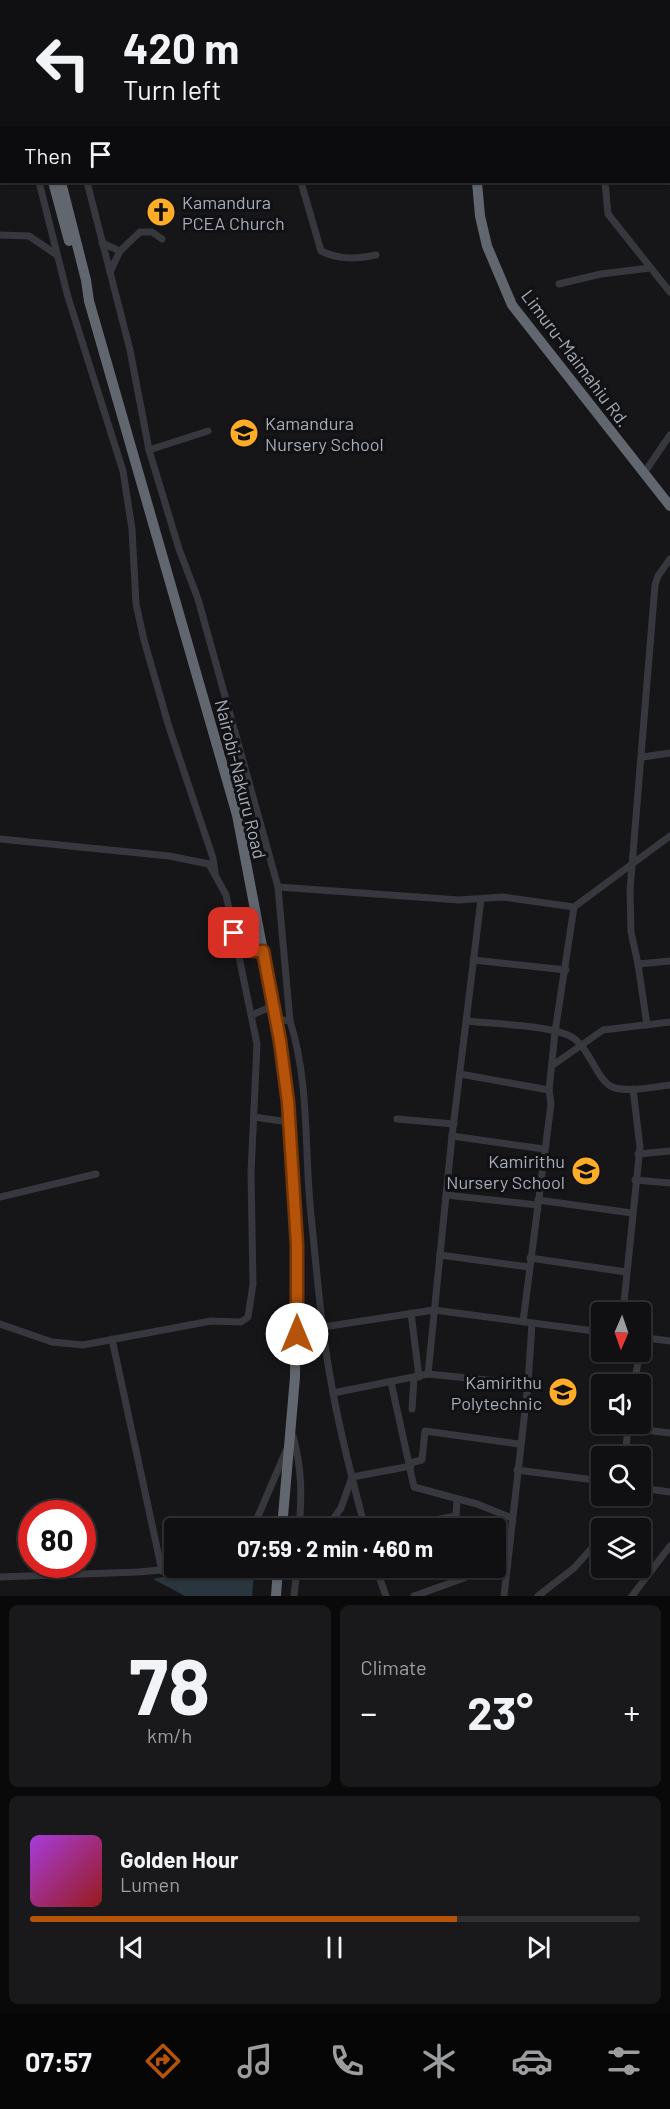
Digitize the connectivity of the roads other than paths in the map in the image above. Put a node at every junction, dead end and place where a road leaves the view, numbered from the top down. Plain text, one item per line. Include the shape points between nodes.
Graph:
1 (39, 183) edge
2 (53, 183) edge
3 (61, 183) edge
4 (87, 183) edge
5 (301, 183) edge
6 (477, 183) edge
7 (605, 183) edge
8 (0, 235) edge
9 (162, 239) dead end
10 (102, 243) junction
11 (120, 251) junction
12 (57, 255) junction
13 (376, 255) dead end
14 (650, 268) junction
15 (110, 272) junction
16 (559, 284) dead end
17 (670, 292) edge
18 (89, 301) junction
19 (208, 431) dead end
20 (670, 435) edge
21 (149, 450) junction
22 (136, 467) junction
23 (123, 471) junction
24 (644, 473) junction
25 (670, 506) edge
26 (670, 560) edge
27 (670, 753) edge
28 (643, 757) junction
29 (670, 836) edge
30 (0, 840) edge
31 (632, 864) junction
32 (215, 873) junction
33 (278, 887) junction
34 (481, 899) junction
35 (574, 907) junction
36 (236, 942) junction
37 (263, 951) junction
38 (473, 960) junction
39 (670, 961) edge
40 (638, 964) junction
41 (566, 970) junction
42 (273, 1006) junction
43 (252, 1015) junction
44 (276, 1019) junction
45 (290, 1021) junction
46 (467, 1021) junction
47 (670, 1022) edge
48 (647, 1024) junction
49 (555, 1032) junction
50 (580, 1044) junction
51 (553, 1065) junction
52 (459, 1074) junction
53 (670, 1085) edge
54 (633, 1089) junction
55 (549, 1090) junction
56 (254, 1117) junction
57 (397, 1119) dead end
58 (290, 1122) junction
59 (454, 1125) junction
60 (452, 1136) junction
61 (544, 1149) junction
62 (670, 1151) edge
63 (638, 1154) junction
64 (96, 1174) dead end
65 (635, 1180) junction
66 (670, 1183) edge
67 (446, 1195) junction
68 (0, 1197) edge
69 (538, 1203) junction
70 (632, 1213) junction
71 (440, 1255) junction
72 (530, 1258) junction
73 (529, 1267) junction
74 (626, 1272) junction
75 (624, 1302) edge
76 (434, 1310) junction
77 (411, 1313) junction
78 (523, 1322) junction
79 (532, 1323) junction
80 (0, 1324) edge
81 (322, 1327) junction
82 (591, 1331) edge
83 (297, 1334) junction
84 (651, 1338) edge
85 (112, 1339) junction
86 (670, 1341) edge
87 (428, 1374) junction
88 (417, 1377) junction
89 (392, 1382) junction
90 (528, 1384) junction
91 (333, 1393) junction
92 (412, 1409) dead end
93 (651, 1430) edge
94 (670, 1433) edge
95 (291, 1436) junction
96 (519, 1444) junction
97 (410, 1464) junction
98 (517, 1470) junction
99 (352, 1477) junction
100 (591, 1480) edge
101 (651, 1489) edge
102 (670, 1492) edge
103 (457, 1499) junction
104 (456, 1516) joint
105 (257, 1518) edge
106 (283, 1518) edge
107 (300, 1518) edge
108 (334, 1518) edge
109 (362, 1518) edge
110 (446, 1518) edge
111 (512, 1518) junction
112 (670, 1546) edge
113 (591, 1549) edge
114 (506, 1563) edge
115 (162, 1571) joint
116 (0, 1577) edge
117 (278, 1578) edge
118 (296, 1578) edge
119 (380, 1578) edge
120 (458, 1578) edge
121 (505, 1578) edge
122 (276, 1596) edge
123 (294, 1596) edge
124 (386, 1596) edge
125 (414, 1596) edge
126 (504, 1596) edge
127 (538, 1596) edge
128 (632, 1596) edge

1 - 12 street
2 - 18 highway, Nairobi-Nakuru Road via 80,283
3 - 18 highway, Nairobi-Nakuru Road
4 - 10 street
5 - 13 street via 321,251 332,257
6 - 24 highway, Limuru-Maimahiu Rd. via 488,246 512,305
7 - 14 street via 608,214
8 - 12 street via 29,236
9 - 11 street via 152,232 140,232
10 - 11 street
10 - 15 street
11 - 15 street
12 - 23 street
14 - 16 street
14 - 17 street
15 - 21 street via 141,395
18 - 22 highway, Nairobi-Nakuru Road
19 - 21 street
20 - 24 street
21 - 33 street via 198,599
22 - 23 street
22 - 37 highway, Nairobi-Nakuru Road via 237,815
23 - 32 street via 132,529 136,604 144,640
24 - 25 highway, Limuru-Maimahiu Rd.
26 - 28 street via 655,585
27 - 28 street
28 - 31 street
29 - 31 street
30 - 32 street via 188,859 209,864
31 - 35 street
31 - 40 street via 630,920
32 - 36 street via 226,895
33 - 34 street
33 - 45 street
34 - 35 street via 513,898
34 - 38 street
35 - 41 street
36 - 37 street via 249,951
36 - 43 street
37 - 42 highway, Nairobi-Nakuru Road
38 - 41 street
38 - 46 street
39 - 40 street
40 - 48 street
41 - 49 street
42 - 43 street
42 - 44 highway, Nairobi-Nakuru Road
43 - 56 street via 257,1044
44 - 45 street
44 - 58 highway, Nairobi-Nakuru Road
45 - 81 street via 302,1082
46 - 49 street
46 - 52 street
47 - 48 street
48 - 50 street via 603,1030
49 - 50 street via 569,1035
49 - 51 street
50 - 51 street
50 - 54 street via 608,1085
51 - 55 street
52 - 55 street
52 - 59 street
53 - 54 street
54 - 63 street via 640,1134
55 - 61 street
56 - 58 street
56 - 85 street via 253,1284 248,1317 241,1322 211,1322
57 - 59 street
58 - 83 highway, Nairobi-Nakuru Road
59 - 60 street
60 - 61 street
60 - 67 street
61 - 69 street
62 - 63 street
63 - 65 street
64 - 68 street
65 - 66 street
65 - 70 street
67 - 69 street
67 - 71 street
69 - 70 street
69 - 72 street
70 - 74 street
71 - 73 street
71 - 76 street
72 - 73 street
72 - 74 street
73 - 78 street
74 - 75 street
76 - 77 street
76 - 78 street
76 - 87 street
77 - 81 street
77 - 88 street
78 - 79 street
79 - 82 street
79 - 90 street
80 - 85 street via 52,1342 83,1345
81 - 83 street
81 - 91 street
83 - 95 highway, Nairobi-Nakuru Road
84 - 86 street
85 - 115 street
87 - 88 street
87 - 90 street
88 - 89 street
88 - 92 street
89 - 91 street
89 - 97 street
90 - 96 street
91 - 99 street
93 - 94 street
95 - 105 street
95 - 106 highway, Nairobi-Nakuru Road
95 - 107 street via 300,1462
96 - 97 street via 425,1431 422,1460
96 - 98 street
97 - 99 street
97 - 103 street via 414,1487
98 - 100 street
98 - 111 street
99 - 108 street
99 - 109 street
101 - 102 street
103 - 104 street
103 - 111 street
104 - 110 street
111 - 114 street
112 - 128 street
113 - 127 street
115 - 116 street
117 - 122 highway
118 - 123 street
119 - 124 street
120 - 125 street
121 - 126 street

